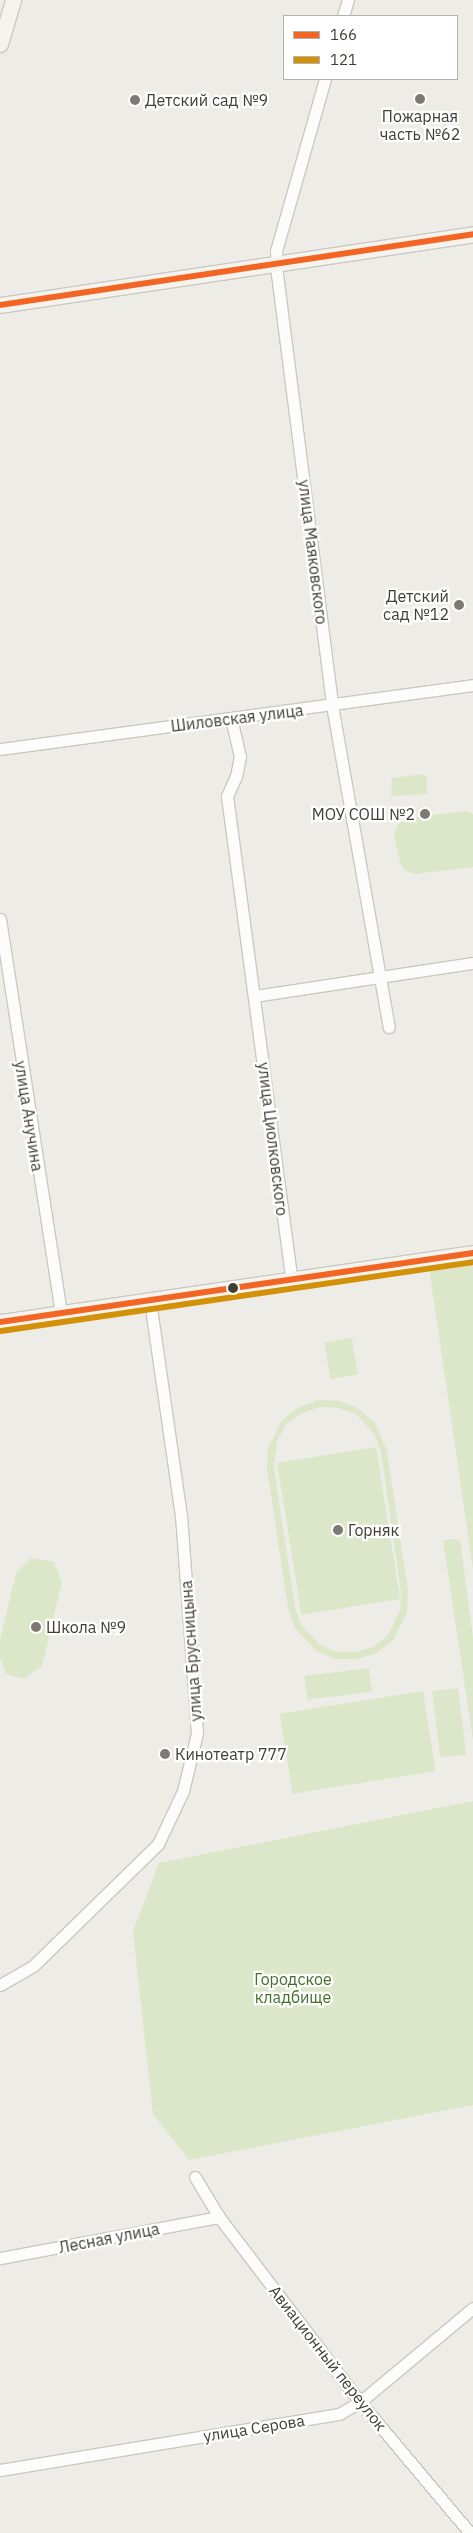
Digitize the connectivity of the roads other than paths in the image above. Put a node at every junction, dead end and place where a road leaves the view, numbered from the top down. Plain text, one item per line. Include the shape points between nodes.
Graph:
1 (13, 0) edge
2 (348, 0) edge
3 (343, 15) edge
4 (0, 44) edge
5 (325, 80) edge
6 (473, 234) edge
7 (276, 264) junction
8 (0, 305) edge
9 (473, 685) edge
10 (332, 705) junction
11 (231, 718) junction
12 (0, 749) edge
13 (0, 919) edge
14 (473, 963) edge
15 (382, 978) junction
16 (254, 996) junction
17 (389, 1027) dead end
18 (473, 1253) edge
19 (292, 1282) junction
20 (150, 1301) junction
21 (61, 1314) junction
22 (0, 1322) edge
23 (1, 1985) edge
24 (195, 2177) dead end
25 (219, 2217) junction
26 (0, 2258) edge
27 (473, 2308) edge
28 (360, 2402) junction
29 (0, 2470) edge
30 (470, 2533) edge

1 - 4 street
2 - 3 street
5 - 7 street, улица Маяковского via 276,251
6 - 7 street
7 - 8 street
7 - 10 street, улица Маяковского
9 - 10 street, Шиловская улица
10 - 11 street, Шиловская улица
10 - 15 street, улица Маяковского
11 - 12 street, Шиловская улица
11 - 16 street, улица Циолковского via 240,756 227,796
13 - 21 street, улица Анучина
14 - 15 street
15 - 16 street
15 - 17 street, улица Маяковского
16 - 19 street, улица Циолковского
18 - 19 street
19 - 20 street
20 - 21 street
20 - 23 street, улица Брусницына via 182,1516 197,1733 182,1791 158,1844 33,1966
21 - 22 street
24 - 25 street, Авиационный переулок
25 - 26 street, Лесная улица
25 - 28 street, Авиационный переулок
27 - 28 street, улица Серова
28 - 29 street, улица Серова via 339,2414
28 - 30 street, Авиационный переулок

